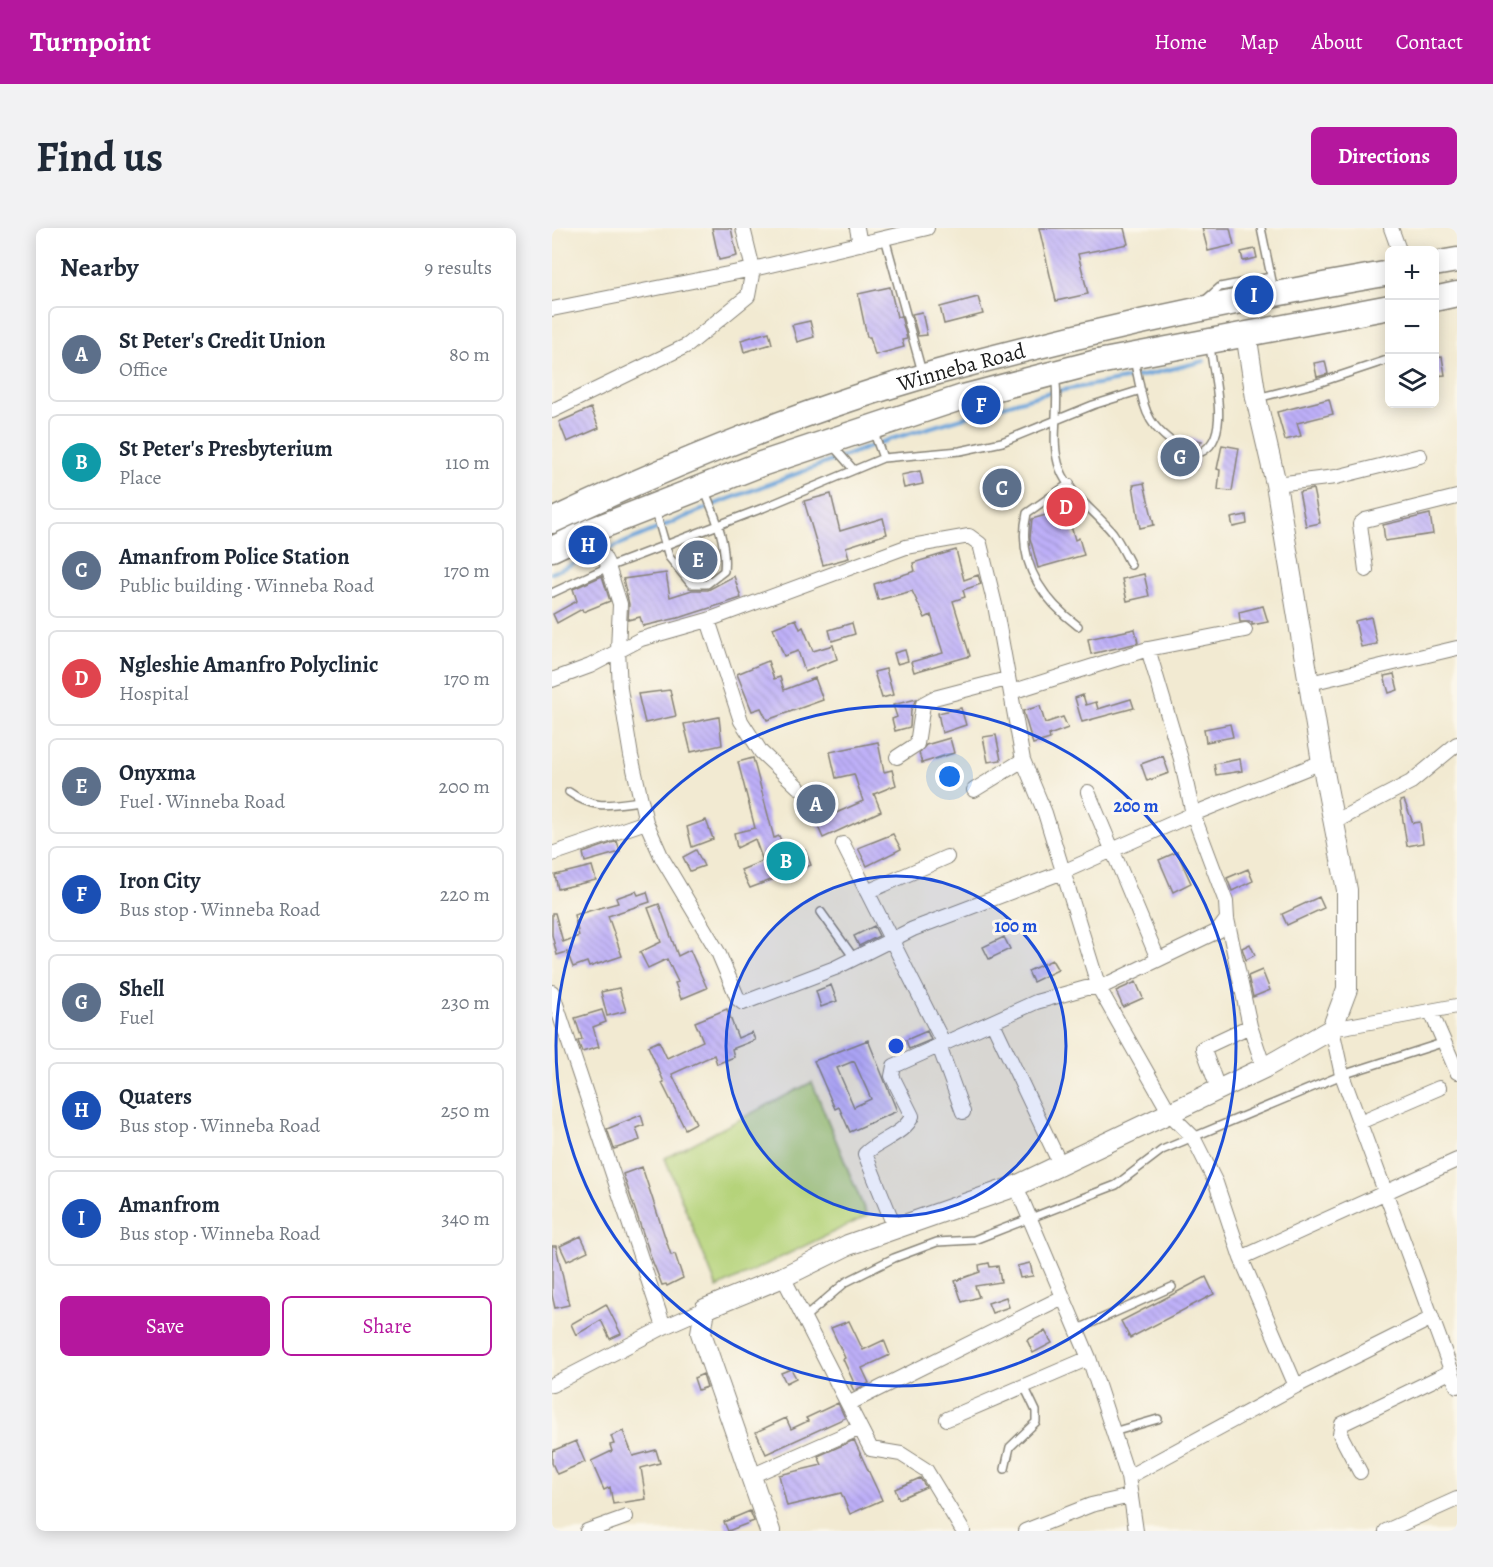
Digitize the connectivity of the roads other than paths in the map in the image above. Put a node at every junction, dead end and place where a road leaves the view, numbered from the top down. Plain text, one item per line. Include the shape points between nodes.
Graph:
1 (743, 228) edge
2 (857, 228) edge
3 (927, 228) edge
4 (1261, 228) edge
5 (1391, 228) edge
6 (885, 238) junction
7 (860, 244) junction
8 (1398, 246) edge
9 (1457, 260) edge
10 (1439, 263) edge
11 (753, 269) junction
12 (1385, 273) edge
13 (1273, 286) junction
14 (1457, 294) edge
15 (1439, 297) edge
16 (1385, 308) edge
17 (552, 309) edge
18 (1246, 333) junction
19 (1210, 340) junction
20 (1133, 355) junction
21 (1385, 361) edge
22 (1054, 372) junction
23 (923, 377) junction
24 (1141, 390) junction
25 (1256, 398) junction
26 (552, 411) edge
27 (1057, 420) junction
28 (872, 426) junction
29 (828, 441) junction
30 (1185, 452) dead end
31 (1199, 453) dead end
32 (1420, 456) dead end
33 (883, 458) junction
34 (854, 470) junction
35 (1070, 483) junction
36 (1276, 484) junction
37 (703, 487) junction
38 (1457, 497) edge
39 (654, 506) junction
40 (552, 521) edge
41 (719, 526) junction
42 (590, 531) junction
43 (665, 544) junction
44 (552, 549) edge
45 (1131, 565) dead end
46 (608, 567) junction
47 (1366, 570) dead end
48 (552, 593) edge
49 (708, 620) junction
50 (1078, 626) dead end
51 (1245, 630) dead end
52 (1457, 648) edge
53 (1148, 649) junction
54 (618, 650) junction
55 (552, 680) edge
56 (1310, 683) junction
57 (1009, 685) junction
58 (1457, 744) edge
59 (897, 757) dead end
60 (1023, 760) junction
61 (1322, 762) junction
62 (798, 787) dead end
63 (974, 790) dead end
64 (569, 792) dead end
65 (1088, 792) dead end
66 (640, 801) junction
67 (1193, 814) junction
68 (646, 822) junction
69 (1334, 822) junction
70 (843, 844) dead end
71 (1114, 849) junction
72 (552, 854) edge
73 (947, 857) dead end
74 (1063, 872) junction
75 (867, 892) junction
76 (821, 912) dead end
77 (1227, 919) junction
78 (891, 939) junction
79 (854, 958) junction
80 (1158, 959) junction
81 (1100, 988) junction
82 (552, 992) edge
83 (1457, 1006) edge
84 (1431, 1012) junction
85 (993, 1023) junction
86 (1250, 1026) junction
87 (1332, 1029) junction
88 (1451, 1040) edge
89 (941, 1045) junction
90 (1264, 1068) junction
91 (1457, 1072) edge
92 (1342, 1075) junction
93 (1439, 1088) dead end
94 (1219, 1091) junction
95 (963, 1112) dead end
96 (1171, 1115) junction
97 (1360, 1122) junction
98 (1193, 1137) junction
99 (1457, 1160) edge
100 (1061, 1166) junction
101 (1016, 1186) junction
102 (1384, 1191) junction
103 (1031, 1218) junction
104 (896, 1228) junction
105 (1241, 1258) junction
106 (783, 1277) junction
107 (1172, 1287) dead end
108 (1063, 1297) junction
109 (705, 1309) junction
110 (804, 1318) junction
111 (1432, 1318) junction
112 (664, 1327) junction
113 (1077, 1330) junction
114 (1089, 1359) junction
115 (1452, 1371) junction
116 (552, 1385) edge
117 (1024, 1386) junction
118 (1296, 1386) junction
119 (1457, 1386) edge
120 (848, 1404) junction
121 (947, 1419) dead end
122 (1158, 1419) dead end
123 (860, 1428) junction
124 (1113, 1432) junction
125 (1005, 1468) dead end
126 (1360, 1472) dead end
127 (751, 1476) junction
128 (1128, 1477) junction
129 (1131, 1496) junction
130 (1457, 1499) edge
131 (626, 1517) dead end
132 (1417, 1517) junction
133 (587, 1531) edge
134 (770, 1531) edge
135 (963, 1531) edge
136 (1025, 1531) edge
137 (1136, 1531) edge
138 (1386, 1531) edge
139 (1424, 1531) edge

1 - 11 street
2 - 7 street
3 - 6 street
4 - 13 lane
5 - 8 street
6 - 7 street
6 - 23 lane
7 - 11 street
9 - 10 highway
11 - 17 street
11 - 26 street via 748,296 688,345
12 - 13 highway, Winneba Road
13 - 23 highway, Winneba Road via 1196,310
14 - 15 highway
16 - 18 highway, Winneba Road
18 - 19 highway, Winneba Road
18 - 25 street
19 - 20 highway, Winneba Road
19 - 31 lane via 1219,421 1215,440 1209,449
20 - 22 highway, Winneba Road
20 - 24 lane
21 - 25 lane
22 - 27 lane
22 - 28 highway, Winneba Road
23 - 40 highway, Winneba Road via 755,434
24 - 27 lane
24 - 30 lane via 1155,430
25 - 36 street
27 - 33 lane via 1002,442 960,451
27 - 35 lane via 1055,438 1060,469
28 - 29 highway, Winneba Road
28 - 33 lane
29 - 34 lane
29 - 37 highway, Winneba Road
32 - 36 street via 1336,477
33 - 34 lane
34 - 41 lane
35 - 45 lane via 1113,533
35 - 50 lane via 1027,513 1024,540 1039,586 1053,606
36 - 56 street
37 - 39 highway, Winneba Road
37 - 41 lane
38 - 47 street via 1360,524
39 - 42 highway, Winneba Road
39 - 43 lane
41 - 43 lane
41 - 43 lane via 726,554 724,570 707,584 691,584 669,557
42 - 44 highway, Winneba Road
42 - 46 street
43 - 46 lane
46 - 48 lane
46 - 54 street via 620,604
49 - 54 street via 641,639
49 - 57 street via 906,547 969,536 980,544
49 - 62 street via 741,721 761,752
51 - 53 street
52 - 56 street
53 - 57 street
53 - 67 street
54 - 55 street
54 - 66 street via 624,717
56 - 61 street
57 - 59 street via 934,698 923,704 917,744
57 - 60 street
58 - 69 street via 1411,782
60 - 63 street
60 - 74 street via 1046,813
61 - 67 street
61 - 69 street
64 - 66 lane via 598,806
65 - 71 street
66 - 68 street
67 - 71 street
67 - 77 street via 1226,902
68 - 72 street
68 - 79 street via 662,858 710,934 743,1003
69 - 87 street via 1347,890 1348,930 1347,990
70 - 75 street
71 - 74 street
71 - 80 street
73 - 75 street
74 - 78 street
74 - 81 street
75 - 78 street
76 - 79 lane
77 - 80 street via 1218,931
77 - 86 street
78 - 79 street
78 - 89 street
80 - 81 street
81 - 85 street via 1036,1002
81 - 96 street
82 - 112 street
83 - 84 street
84 - 87 street
84 - 88 street
85 - 89 street
85 - 100 street
86 - 90 street
86 - 94 street via 1203,1048
87 - 90 street
87 - 92 street
88 - 91 street
88 - 92 lane
89 - 95 street
89 - 104 street via 894,1066 892,1076 912,1116 909,1125 865,1154
90 - 94 street
92 - 97 street
92 - 98 lane
93 - 97 street
94 - 96 street
96 - 98 street
96 - 100 street
97 - 102 street
98 - 103 lane via 1162,1150 1116,1185
98 - 105 street via 1215,1183
99 - 102 street
100 - 101 street
101 - 103 street
101 - 104 street
102 - 105 street
102 - 111 street
103 - 108 street
103 - 110 lane via 974,1240 937,1242 894,1258 846,1282
104 - 106 street via 848,1245
105 - 118 street
106 - 109 street
106 - 110 street
107 - 113 lane
108 - 113 street
108 - 120 street
109 - 112 street
109 - 127 street via 701,1333
110 - 120 street
111 - 115 street
111 - 118 street
112 - 116 street
113 - 114 street
114 - 117 street
114 - 124 street
115 - 119 street
115 - 126 street via 1342,1424 1340,1434
117 - 121 street
117 - 125 lane via 1036,1410 1036,1422 1010,1447
118 - 128 street
120 - 123 street
122 - 124 lane
123 - 127 street
123 - 135 street via 871,1449 901,1454 926,1470
124 - 128 street
127 - 134 street
128 - 129 street
129 - 136 street via 1070,1512
129 - 137 street
130 - 132 street
131 - 133 street
132 - 138 street
132 - 139 street

